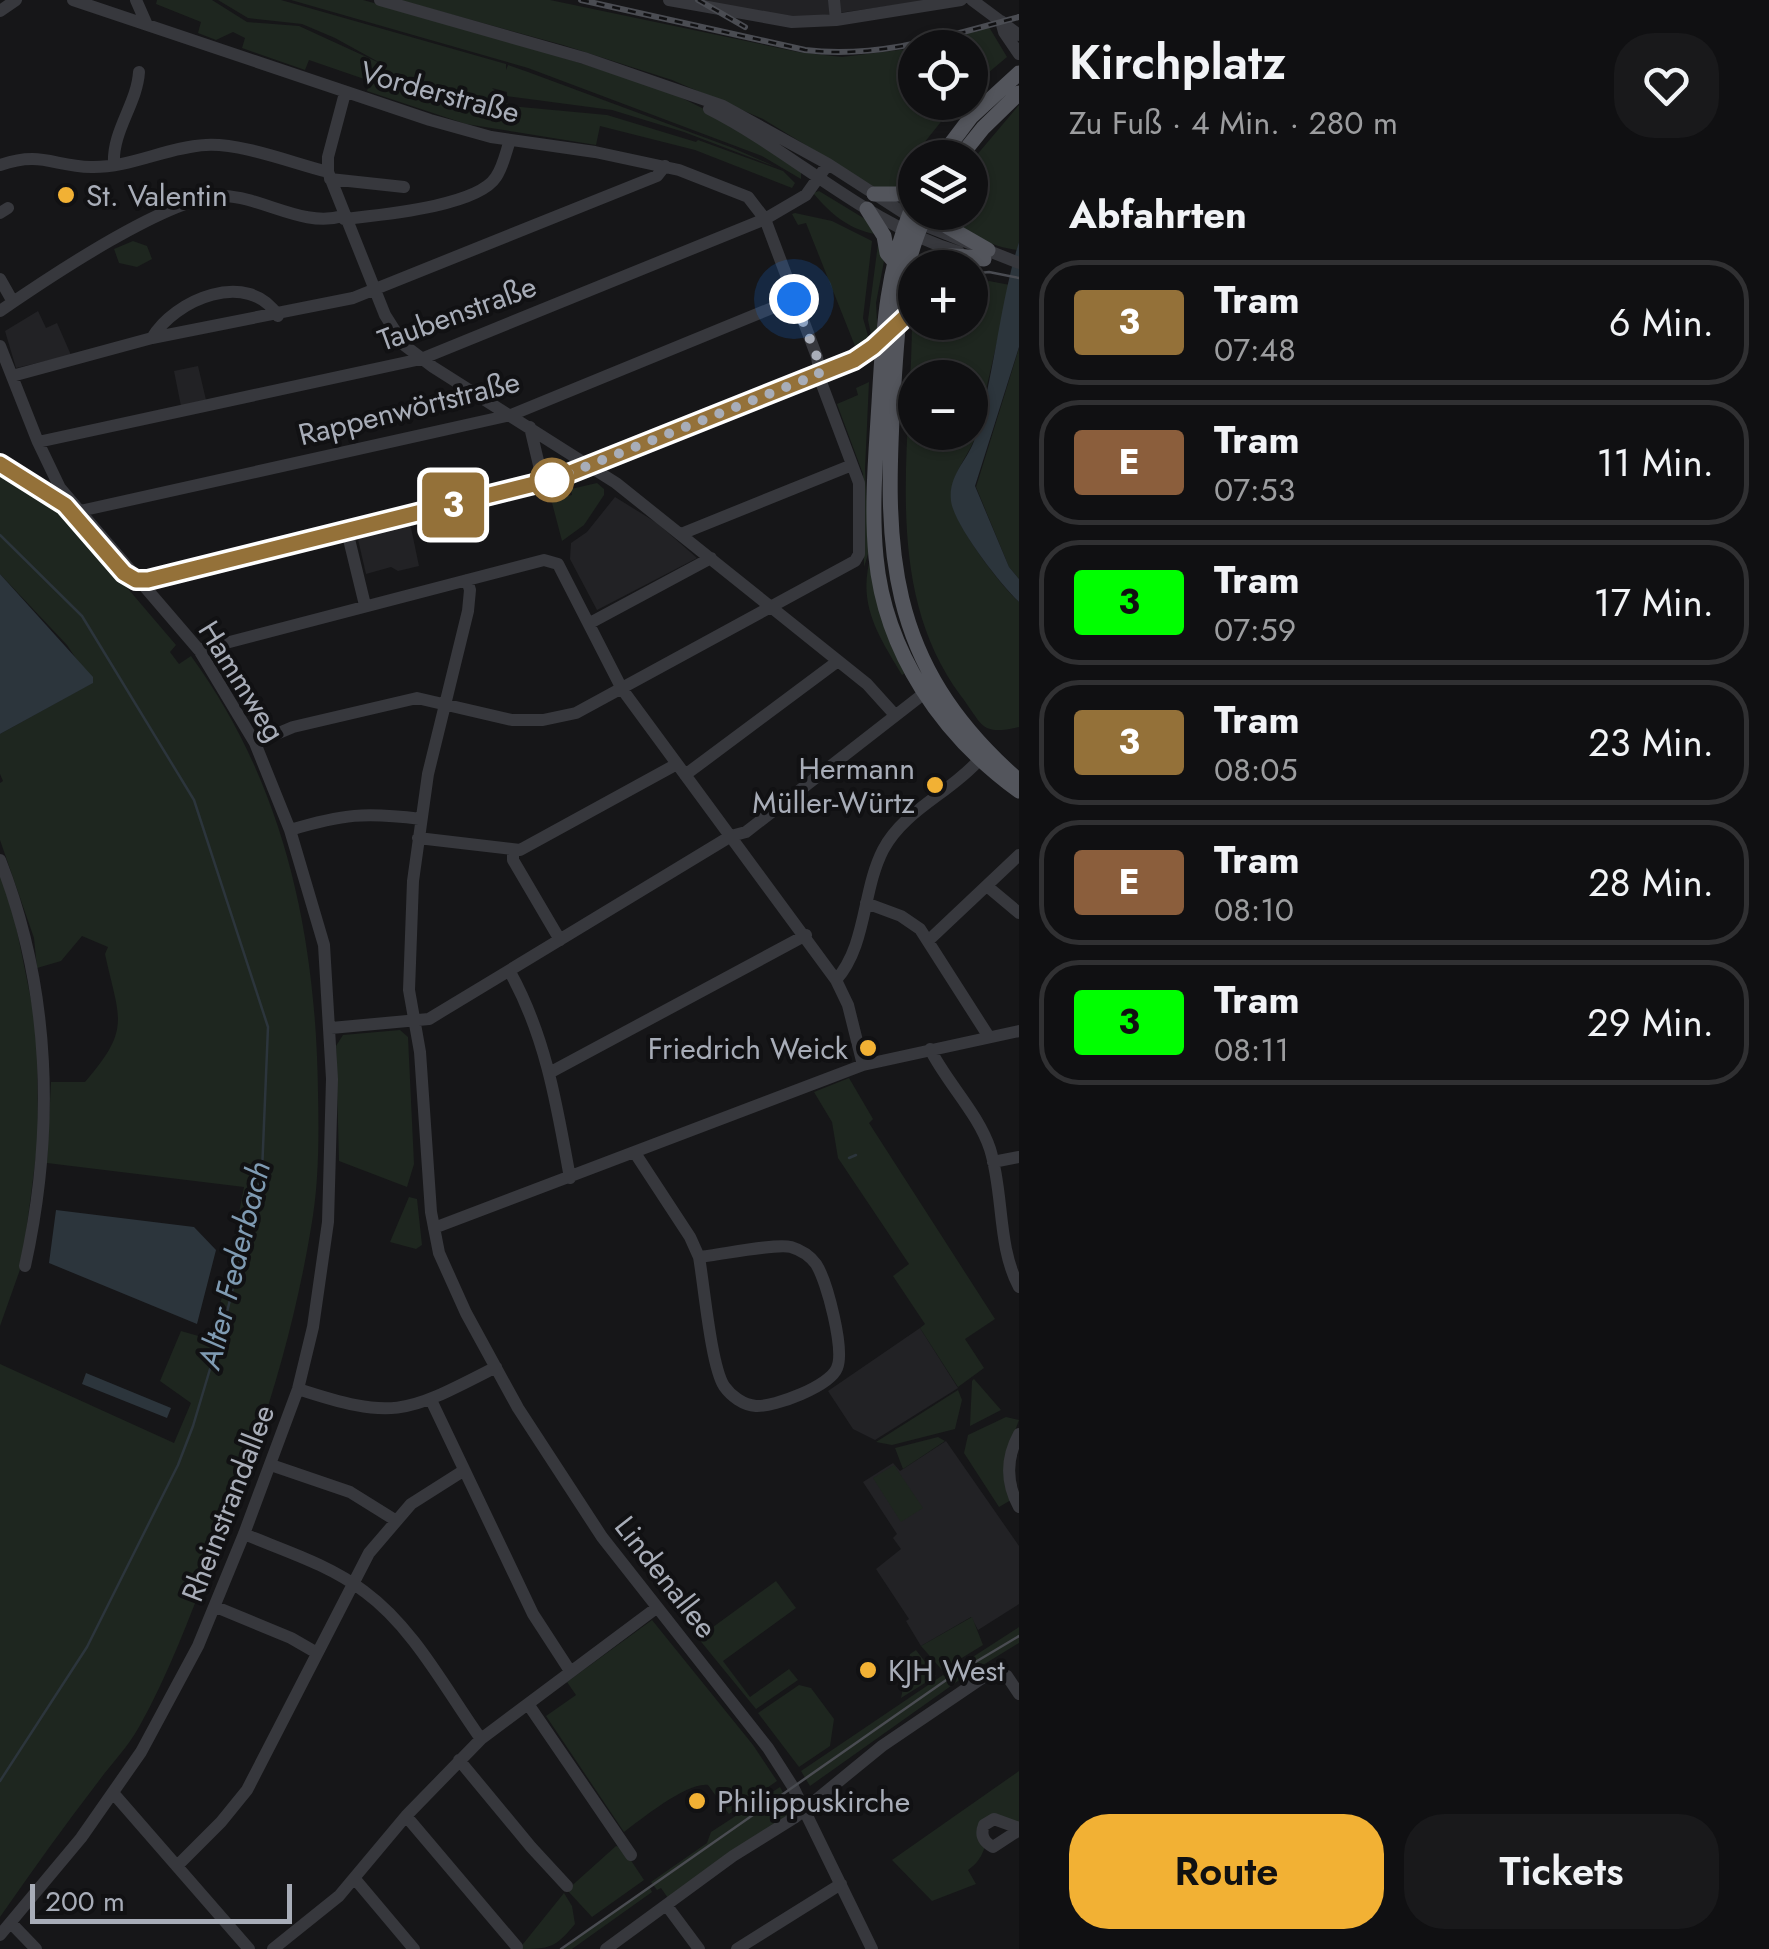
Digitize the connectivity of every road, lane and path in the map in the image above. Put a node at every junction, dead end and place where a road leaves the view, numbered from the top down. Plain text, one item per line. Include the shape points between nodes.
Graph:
1 (16, 0) edge
2 (73, 0) edge
3 (136, 0) edge
4 (380, 0) edge
5 (668, 0) edge
6 (834, 0) edge
7 (961, 0) edge
8 (972, 0) edge
9 (0, 11) edge
10 (836, 20) junction
11 (147, 25) junction
12 (1002, 27) junction
13 (1019, 35) edge
14 (1019, 54) edge
15 (139, 72) dead end
16 (1019, 72) edge
17 (345, 93) junction
18 (1019, 93) edge
19 (510, 140) junction
20 (954, 140) edge
21 (973, 140) edge
22 (114, 164) junction
23 (0, 165) edge
24 (665, 166) junction
25 (820, 168) junction
26 (329, 176) junction
27 (404, 187) dead end
28 (898, 194) edge
29 (871, 202) junction
30 (898, 213) edge
31 (343, 218) junction
32 (764, 220) junction
33 (910, 230) edge
34 (935, 230) edge
35 (952, 230) edge
36 (976, 250) edge
37 (979, 250) edge
38 (988, 255) edge
39 (894, 260) junction
40 (1015, 262) edge
41 (0, 279) edge
42 (374, 289) junction
43 (794, 299) junction
44 (13, 302) junction
45 (0, 312) edge
46 (278, 316) junction
47 (898, 335) edge
48 (152, 338) junction
49 (0, 346) edge
50 (420, 359) junction
51 (819, 374) junction
52 (12, 376) junction
53 (511, 415) junction
54 (530, 427) junction
55 (38, 442) junction
56 (852, 465) junction
57 (592, 466) junction
58 (543, 482) junction
59 (80, 511) junction
60 (348, 531) junction
61 (681, 534) junction
62 (711, 558) junction
63 (140, 580) junction
64 (467, 580) junction
65 (365, 605) junction
66 (772, 607) junction
67 (590, 623) junction
68 (199, 650) junction
69 (838, 661) junction
70 (930, 688) junction
71 (622, 689) junction
72 (446, 704) junction
73 (894, 715) junction
74 (255, 743) junction
75 (979, 760) junction
76 (681, 769) junction
77 (1019, 780) edge
78 (1019, 792) edge
79 (421, 818) junction
80 (290, 830) junction
81 (731, 836) junction
82 (418, 838) junction
83 (513, 850) junction
84 (1019, 856) edge
85 (0, 860) edge
86 (988, 887) junction
87 (866, 903) junction
88 (1019, 912) edge
89 (806, 936) junction
90 (560, 940) junction
91 (929, 940) junction
92 (510, 972) junction
93 (836, 980) junction
94 (413, 1022) junction
95 (331, 1028) junction
96 (1019, 1031) edge
97 (989, 1038) junction
98 (930, 1049) junction
99 (863, 1064) junction
100 (550, 1072) junction
101 (635, 1153) junction
102 (1019, 1157) edge
103 (993, 1162) junction
104 (570, 1178) junction
105 (434, 1228) junction
106 (699, 1257) junction
107 (25, 1266) dead end
108 (1019, 1286) edge
109 (496, 1367) junction
110 (298, 1389) junction
111 (431, 1400) junction
112 (1019, 1434) edge
113 (271, 1465) junction
114 (463, 1471) junction
115 (1019, 1507) edge
116 (394, 1520) junction
117 (244, 1534) junction
118 (353, 1584) junction
119 (216, 1607) junction
120 (655, 1609) junction
121 (317, 1653) junction
122 (570, 1670) junction
123 (1019, 1694) edge
124 (528, 1704) junction
125 (480, 1740) junction
126 (459, 1760) junction
127 (114, 1794) junction
128 (805, 1810) junction
129 (406, 1816) junction
130 (630, 1854) dead end
131 (178, 1865) junction
132 (355, 1880) junction
133 (842, 1884) junction
134 (567, 1886) dead end
135 (667, 1906) junction
136 (11, 1923) junction
137 (0, 1935) edge
138 (517, 1947) edge
139 (36, 1949) edge
140 (249, 1949) edge
141 (273, 1949) edge
142 (414, 1949) edge
143 (606, 1949) edge
144 (699, 1949) edge
145 (737, 1949) edge
146 (872, 1949) edge

1 - 9 street
2 - 11 street, Vorderstraße
3 - 11 street
4 - 25 street via 668,87
5 - 10 street via 770,20
6 - 10 street
7 - 10 street
8 - 12 street
11 - 17 street, Vorderstraße
12 - 13 street
12 - 14 street
15 - 22 street
16 - 20 main road
17 - 19 street, Vorderstraße
17 - 26 street
18 - 21 main road
19 - 24 street, Vorderstraße
19 - 31 street via 488,186 407,213
22 - 23 street via 83,166 32,156
22 - 26 street via 216,145
24 - 32 street, Vorderstraße via 748,197
24 - 42 street via 657,176
25 - 29 street
25 - 32 street via 787,208
26 - 27 street
26 - 31 street
28 - 29 main road
29 - 30 street
29 - 39 main road
31 - 42 street
31 - 44 street via 320,219 233,196 202,198
32 - 43 street
32 - 50 street, Taubenstraße
33 - 39 main road
34 - 36 street
35 - 37 main road
38 - 40 street
39 - 70 main road via 882,342 875,546 888,615 903,653
41 - 44 street
42 - 46 street
42 - 50 street via 400,340
43 - 51 street
43 - 53 street, Rappenwörtstraße
44 - 45 street
46 - 48 street
46 - 48 street via 260,298 221,293 186,305
47 - 70 main road via 892,558
48 - 52 street
49 - 52 street, Hammweg
50 - 53 street
50 - 55 street, Taubenstraße
51 - 56 street
51 - 57 street
52 - 55 street, Hammweg
53 - 54 street
53 - 59 street, Rappenwörtstraße
54 - 57 street
54 - 58 street
55 - 59 street, Hammweg via 60,488
56 - 61 street
56 - 66 street via 859,490 857,558
57 - 58 street
57 - 61 street
58 - 60 street
59 - 63 street, Hammweg
60 - 63 street
60 - 65 street
61 - 62 street
62 - 66 street
62 - 67 street
63 - 68 street, Hammweg
64 - 65 street
64 - 67 street via 554,561
64 - 72 street, Lindenallee via 468,610
65 - 68 street
66 - 69 street
66 - 71 street
67 - 71 street
68 - 74 street, Hammweg
69 - 73 street
69 - 76 street
70 - 73 street
70 - 75 main road via 944,722
70 - 77 main road
71 - 72 street via 576,713 543,720 503,719
71 - 76 street
72 - 74 street via 414,698 293,727
72 - 79 street, Lindenallee
73 - 81 street via 746,832
74 - 80 street, Hammweg
75 - 78 main road
75 - 87 street via 895,833
76 - 81 street
76 - 83 street
79 - 80 street via 348,814
79 - 82 street, Lindenallee
80 - 95 street, Hammweg via 324,945
81 - 89 street
81 - 90 street
82 - 83 street
82 - 94 street, Lindenallee via 408,990
83 - 90 street
84 - 86 street
85 - 107 street via 22,927 44,1063 42,1171
86 - 88 street
86 - 91 street
87 - 91 street via 901,916
87 - 93 street via 850,962
89 - 93 street
89 - 100 street
90 - 92 street
91 - 97 street
92 - 94 street
92 - 100 street
93 - 99 street
94 - 95 street
94 - 105 street, Lindenallee
95 - 110 street, Rheinstrandallee via 326,1239
96 - 97 street
97 - 98 street
98 - 99 street
98 - 103 street via 982,1132
99 - 101 street
100 - 104 street
101 - 104 street
101 - 106 street
102 - 103 street
103 - 108 street
104 - 105 street
105 - 109 street, Lindenallee via 447,1274
106 - 106 street via 719,1372 732,1394 764,1405 832,1376 840,1346 821,1274 808,1255 785,1246
109 - 111 street
109 - 120 street, Lindenallee
110 - 111 street via 388,1411
110 - 113 street, Rheinstrandallee
111 - 114 street
112 - 115 street via 1009,1470
113 - 116 street via 350,1492
113 - 117 street, Rheinstrandallee
114 - 116 street
114 - 122 street via 533,1614
116 - 118 street
117 - 118 street
117 - 119 street, Rheinstrandallee
118 - 121 street
118 - 125 street via 399,1624
119 - 121 street
119 - 127 street, Rheinstrandallee
120 - 122 street
120 - 128 street, Lindenallee via 768,1748
121 - 131 street via 247,1790
122 - 124 street
123 - 128 street via 994,1670 882,1746
124 - 125 street
124 - 130 street
125 - 126 street
126 - 129 street
126 - 134 street
127 - 131 street
127 - 136 street, Rheinstrandallee
128 - 133 street, Lindenallee
128 - 135 street
129 - 132 street
129 - 138 street
131 - 140 street
132 - 141 street
132 - 142 street
133 - 145 street
133 - 146 street, Lindenallee
135 - 143 street
135 - 144 street
136 - 137 street, Rheinstrandallee
136 - 139 street

